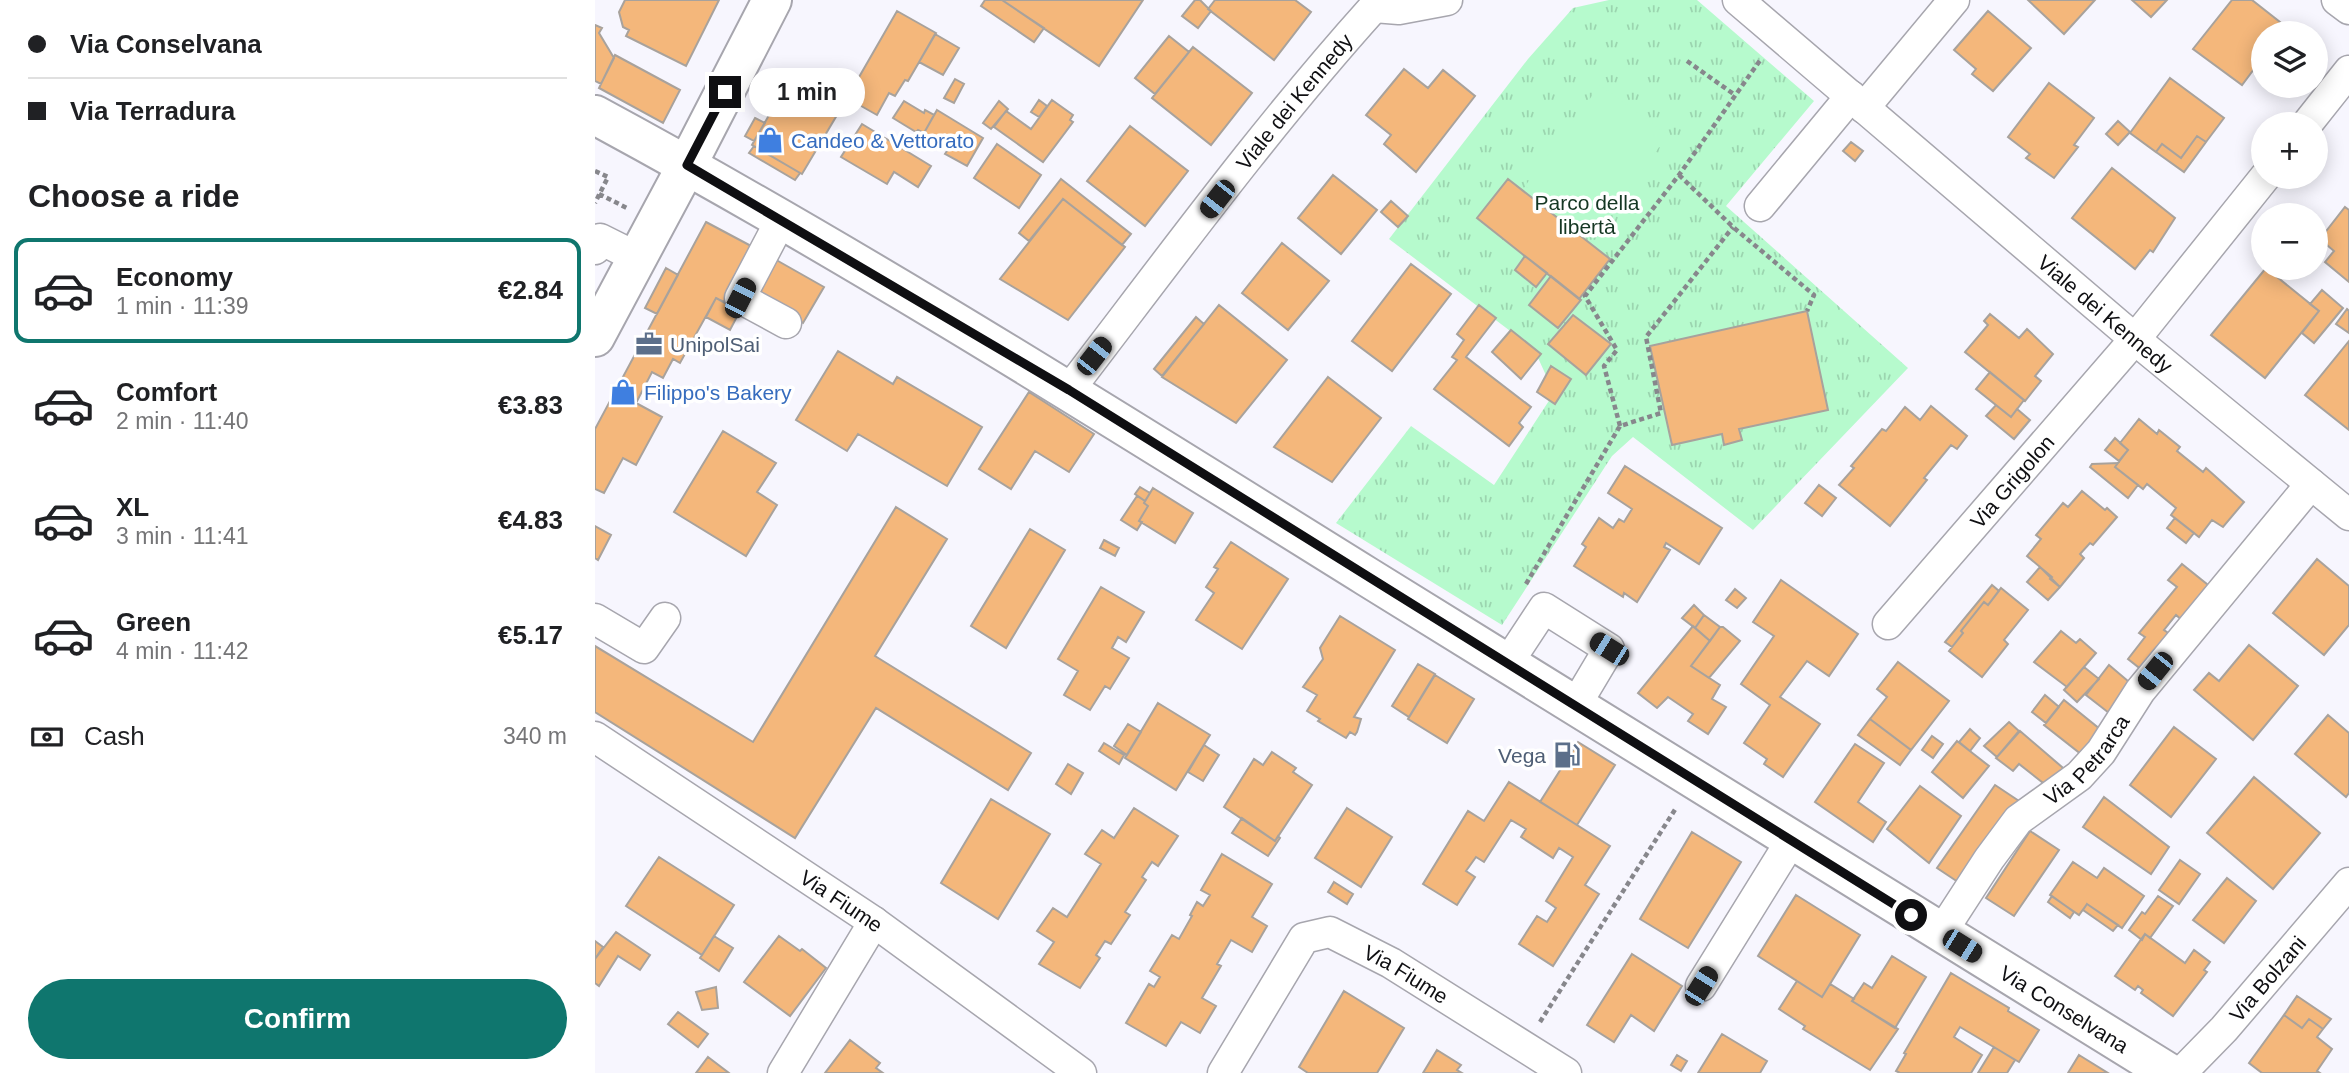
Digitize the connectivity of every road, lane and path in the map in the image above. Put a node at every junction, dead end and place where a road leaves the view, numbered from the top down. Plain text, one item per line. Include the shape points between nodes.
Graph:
1 (772, 0) edge
2 (1447, 0) edge
3 (1738, 0) edge
4 (1954, 0) edge
5 (2337, 0) edge
6 (1369, 3) edge
7 (2349, 9) edge
8 (1780, 36) junction
9 (1687, 61) dead end
10 (2349, 71) edge
11 (1735, 96) junction
12 (1858, 102) junction
13 (2317, 112) edge
14 (595, 115) edge
15 (687, 165) junction
16 (595, 171) edge
17 (1679, 175) junction
18 (2255, 189) edge
19 (599, 194) junction
20 (595, 202) edge
21 (1760, 206) dead end
22 (631, 209) dead end
23 (781, 220) junction
24 (1733, 226) junction
25 (595, 249) edge
26 (638, 258) junction
27 (1807, 311) dead end
28 (786, 323) dead end
29 (595, 337) edge
30 (2135, 340) junction
31 (1069, 390) junction
32 (1621, 426) junction
33 (2311, 484) junction
34 (2349, 515) edge
35 (1521, 592) dead end
36 (665, 618) dead end
37 (595, 619) edge
38 (1888, 624) dead end
39 (1507, 664) junction
40 (1575, 706) junction
41 (595, 737) edge
42 (1694, 780) junction
43 (1791, 841) junction
44 (2349, 883) edge
45 (874, 922) junction
46 (1941, 933) junction
47 (1701, 986) dead end
48 (1525, 1047) junction
49 (783, 1073) edge
50 (1081, 1073) edge
51 (1223, 1073) edge
52 (1566, 1073) edge
53 (2169, 1073) edge
54 (2181, 1073) edge

1 - 15 main road
2 - 6 street, Viale dei Kennedy via 1399,9
3 - 8 street, Viale dei Kennedy
4 - 12 street
5 - 7 street
6 - 31 street, Viale dei Kennedy
8 - 11 path
8 - 12 street, Viale dei Kennedy
9 - 11 path
10 - 13 street
11 - 17 path
12 - 21 street
12 - 30 street, Viale dei Kennedy
14 - 15 main road, Via Conselvana
15 - 23 main road, Via Conselvana
15 - 26 main road
16 - 19 path via 608,177
17 - 24 path
17 - 32 path via 1585,296 1617,350 1604,366
18 - 30 street, Via Grigolon
19 - 20 path
19 - 22 path
23 - 28 street via 740,298
23 - 31 main road, Via Conselvana
24 - 27 path via 1814,295
24 - 32 path via 1646,337 1661,413
25 - 26 street via 600,239
26 - 29 main road
30 - 33 street, Viale dei Kennedy
30 - 38 street, Via Grigolon
31 - 39 main road, Via Conselvana
32 - 35 path
33 - 34 street, Viale dei Kennedy
33 - 46 street, Via Petrarca via 2140,691 2101,752 2079,776 2018,820
36 - 37 street via 644,648
39 - 40 main road, Via Conselvana
39 - 40 street via 1544,608 1609,649
40 - 42 main road, Via Conselvana
41 - 45 street, Via Fiume
42 - 43 main road, Via Conselvana
42 - 48 path
43 - 46 main road, Via Conselvana
43 - 47 street
44 - 54 street, Via Bolzani
45 - 49 street
45 - 50 street, Via Fiume
46 - 53 main road, Via Conselvana
48 - 51 street, Via Fiume via 1391,963 1330,932 1304,938
48 - 52 street, Via Fiume

